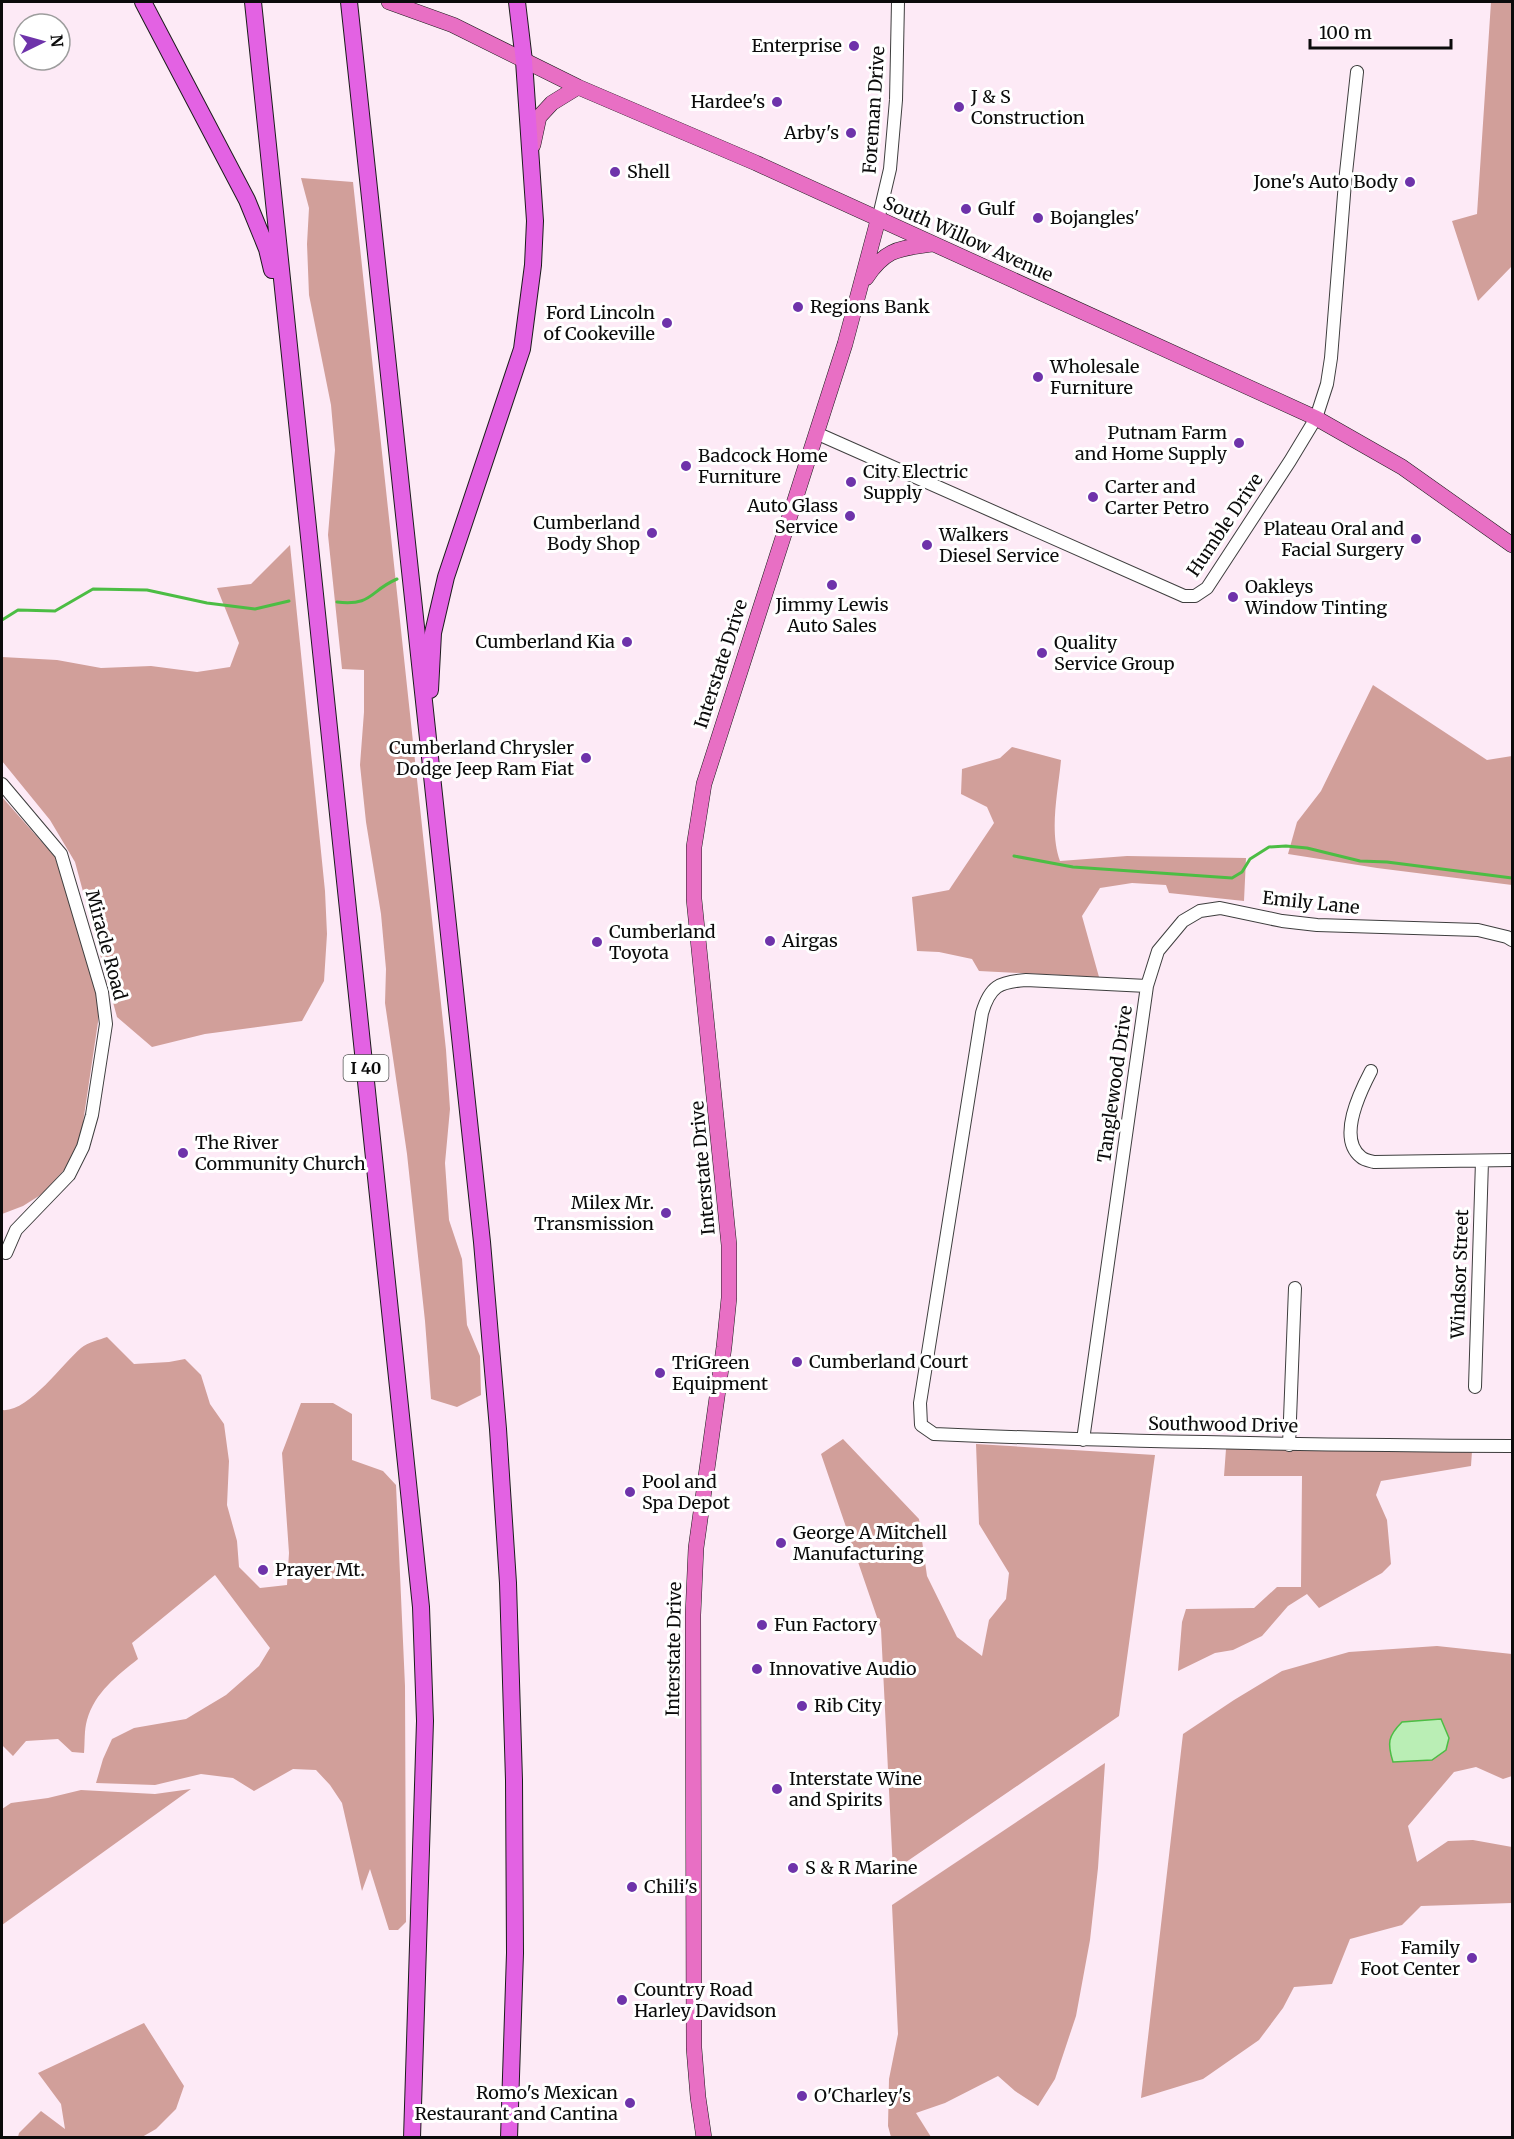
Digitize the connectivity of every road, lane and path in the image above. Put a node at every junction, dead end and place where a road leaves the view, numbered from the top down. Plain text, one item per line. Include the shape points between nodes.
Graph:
1 (143, 2) edge
2 (253, 2) edge
3 (349, 2) edge
4 (393, 2) edge
5 (517, 2) edge
6 (898, 2) edge
7 (524, 61) junction
8 (1357, 72) dead end
9 (578, 87) junction
10 (530, 163) junction
11 (878, 220) junction
12 (932, 244) junction
13 (860, 288) junction
14 (290, 348) junction
15 (1316, 418) junction
16 (816, 433) junction
17 (1512, 545) edge
18 (428, 741) junction
19 (2, 784) edge
20 (1512, 940) edge
21 (1147, 986) junction
22 (1371, 1071) dead end
23 (1512, 1160) edge
24 (1482, 1161) junction
25 (6, 1253) dead end
26 (1295, 1288) dead end
27 (1475, 1387) dead end
28 (934, 1434) joint
29 (1083, 1440) junction
30 (1289, 1445) junction
31 (1512, 1446) edge
32 (412, 2138) edge
33 (508, 2138) edge
34 (704, 2138) edge

1 - 14 highway via 247,200 267,249
2 - 14 highway, I 40
3 - 18 highway
4 - 7 main road, South Willow Avenue via 453,25
5 - 7 highway
6 - 11 street, Foreman Drive via 890,170
7 - 9 main road, South Willow Avenue
7 - 10 highway
8 - 15 street, Humble Drive via 1331,358
9 - 10 main road via 552,103 539,117
9 - 11 main road, South Willow Avenue
10 - 18 highway via 533,266 522,349 446,577 433,633
11 - 12 main road, South Willow Avenue
11 - 13 main road, Interstate Drive
12 - 13 main road via 890,253 876,264
12 - 15 main road, South Willow Avenue
13 - 16 main road, Interstate Drive
14 - 32 highway, I 40 via 422,1607 425,1721
15 - 16 street, Humble Drive via 1207,588 1195,596 1184,596
15 - 17 main road, South Willow Avenue via 1402,467
16 - 34 main road, Interstate Drive via 704,784 694,848 694,899 729,1245 729,1298 696,1540 693,1615 694,2048
18 - 33 highway via 482,1242 508,1583 515,1918
19 - 25 street, Miracle Road via 61,854 102,992 106,1024 83,1147 69,1175 16,1230
20 - 21 street, Emily Lane via 1478,930 1317,925 1220,908 1200,911 1184,921 1158,951
21 - 28 street, Tanglewood Drive via 1017,981 994,988 986,1000 920,1403 921,1425
21 - 29 street, Tanglewood Drive
22 - 24 street via 1358,1095 1350,1124 1354,1148 1361,1158 1374,1162
23 - 24 street
24 - 27 street, Windsor Street
26 - 30 street
28 - 29 street, Southwood Drive
29 - 30 street, Southwood Drive
30 - 31 street, Southwood Drive

